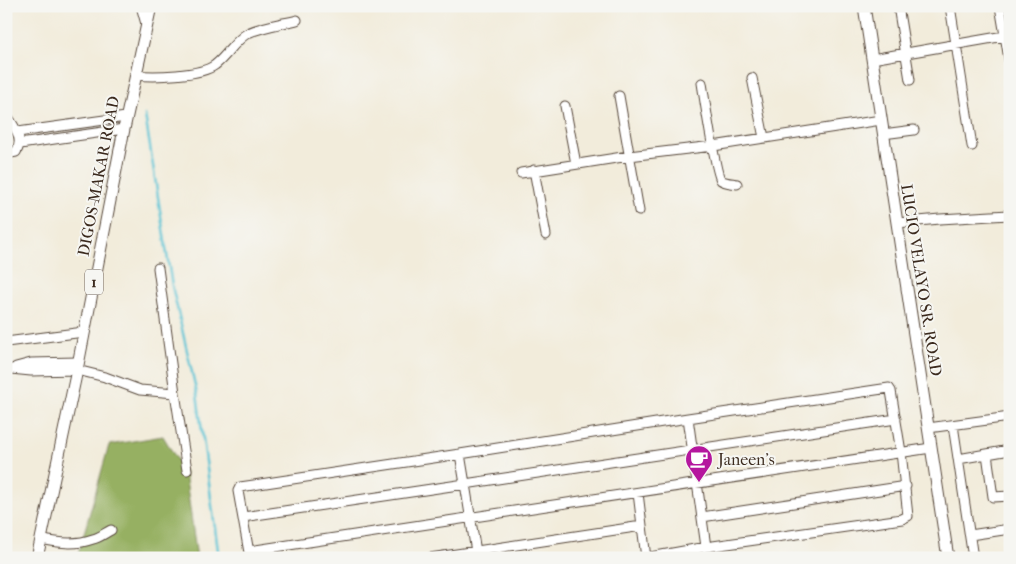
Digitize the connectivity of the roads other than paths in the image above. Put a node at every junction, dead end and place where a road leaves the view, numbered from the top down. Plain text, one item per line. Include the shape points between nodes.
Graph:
1 (141, 6) edge
2 (151, 6) edge
3 (864, 6) edge
4 (898, 6) edge
5 (950, 6) edge
6 (1000, 6) edge
7 (297, 20) dead end
8 (146, 24) junction
9 (1007, 36) edge
10 (955, 44) junction
11 (905, 53) junction
12 (872, 59) junction
13 (1010, 65) edge
14 (135, 75) junction
15 (752, 78) dead end
16 (910, 80) dead end
17 (702, 83) dead end
18 (619, 96) dead end
19 (565, 106) dead end
20 (6, 114) edge
21 (126, 117) junction
22 (881, 120) junction
23 (124, 129) junction
24 (914, 130) dead end
25 (18, 132) junction
26 (883, 134) junction
27 (764, 138) junction
28 (20, 144) junction
29 (713, 146) junction
30 (972, 146) dead end
31 (6, 154) edge
32 (630, 156) junction
33 (576, 164) junction
34 (534, 170) junction
35 (521, 173) dead end
36 (736, 184) dead end
37 (639, 211) dead end
38 (1008, 215) dead end
39 (897, 223) junction
40 (546, 235) dead end
41 (158, 268) dead end
42 (84, 332) junction
43 (6, 342) edge
44 (77, 366) junction
45 (8, 369) edge
46 (175, 393) junction
47 (1010, 416) edge
48 (688, 418) junction
49 (896, 419) junction
50 (953, 424) junction
51 (928, 428) junction
52 (931, 448) junction
53 (692, 450) junction
54 (1010, 450) edge
55 (901, 452) junction
56 (460, 454) junction
57 (987, 454) junction
58 (958, 459) junction
59 (187, 470) dead end
60 (465, 484) junction
61 (697, 484) junction
62 (906, 486) junction
63 (638, 493) junction
64 (1010, 496) edge
65 (243, 517) junction
66 (702, 517) junction
67 (471, 518) junction
68 (642, 526) junction
69 (1010, 529) edge
70 (111, 530) dead end
71 (970, 535) junction
72 (41, 539) junction
73 (706, 547) junction
74 (249, 554) edge
75 (477, 554) edge
76 (37, 558) edge
77 (430, 558) edge
78 (646, 558) edge
79 (948, 558) edge
80 (973, 558) edge

1 - 8 street
2 - 8 main road, DIGOS-MAKAR ROAD / 1
3 - 12 main road, LUCIO VELAYO SR. ROAD
4 - 11 street
5 - 10 street
6 - 9 street
7 - 14 street via 246,34 209,68 158,76
8 - 14 main road, DIGOS-MAKAR ROAD / 1
9 - 10 street
9 - 13 street
10 - 11 street
10 - 30 street
11 - 12 street
11 - 16 street
12 - 22 main road, LUCIO VELAYO SR. ROAD
14 - 21 main road, DIGOS-MAKAR ROAD / 1
15 - 27 street
17 - 29 street
18 - 32 street
19 - 33 street
20 - 25 street
21 - 23 main road, DIGOS-MAKAR ROAD / 1
21 - 25 street
22 - 26 main road, LUCIO VELAYO SR. ROAD
22 - 27 street
23 - 28 street
23 - 42 main road, DIGOS-MAKAR ROAD / 1
24 - 26 street
25 - 28 street
26 - 39 main road, LUCIO VELAYO SR. ROAD
27 - 29 street
28 - 31 street via 16,152
29 - 32 street
29 - 36 street via 718,176
32 - 33 street
32 - 37 street
33 - 34 street
34 - 35 street
34 - 40 street
38 - 39 street
39 - 51 main road, LUCIO VELAYO SR. ROAD
41 - 46 street
42 - 43 street
42 - 44 main road, DIGOS-MAKAR ROAD / 1
44 - 45 street via 41,367 31,363
44 - 46 street via 140,390
44 - 72 main road, DIGOS-MAKAR ROAD / 1
46 - 59 street
47 - 50 street
48 - 49 street via 889,388
48 - 53 street
48 - 56 street
49 - 53 street
49 - 55 street
50 - 51 street
50 - 58 street
51 - 52 main road, LUCIO VELAYO SR. ROAD
52 - 55 street
52 - 79 main road, LUCIO VELAYO SR. ROAD
53 - 60 street
53 - 61 street
54 - 57 street
55 - 61 street
55 - 62 street
56 - 60 street
56 - 65 street via 240,487
57 - 58 street
57 - 64 street via 993,497
58 - 71 street
60 - 65 street
60 - 67 street
61 - 63 street
61 - 66 street
62 - 66 street
62 - 73 street via 908,514 905,518
63 - 67 street
63 - 68 street
65 - 74 street
66 - 73 street
67 - 74 street
67 - 75 street
68 - 75 street
68 - 78 street
69 - 71 street
70 - 72 street via 92,540 79,542
71 - 80 street
72 - 76 main road, DIGOS-MAKAR ROAD / 1
73 - 78 street
75 - 77 street

